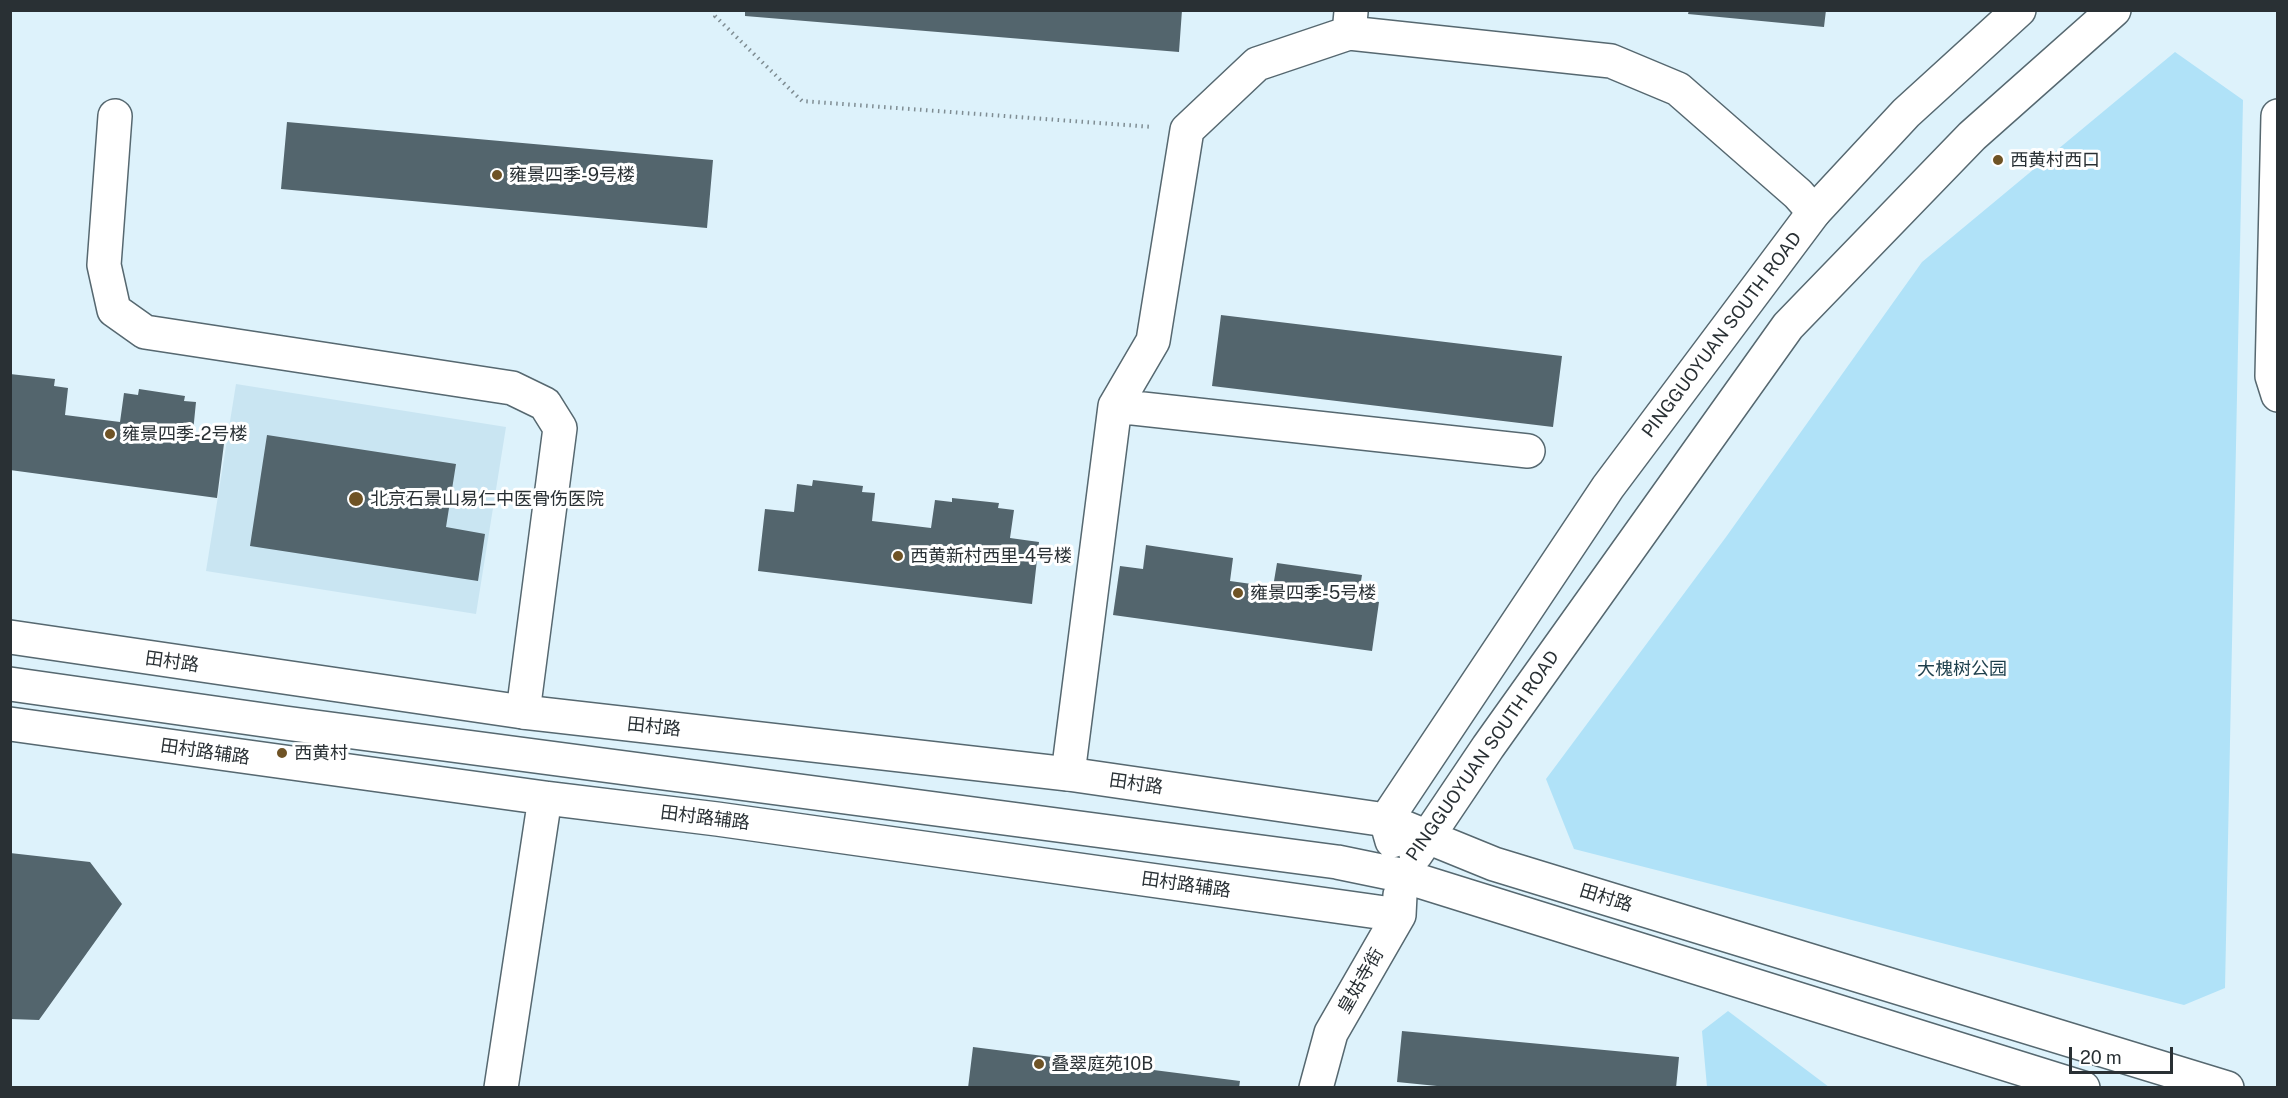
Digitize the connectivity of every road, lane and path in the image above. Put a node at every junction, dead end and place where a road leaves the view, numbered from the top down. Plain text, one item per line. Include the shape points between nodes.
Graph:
1 (716, 10) edge
2 (2019, 10) edge
3 (2114, 10) edge
4 (1350, 22) edge
5 (115, 116) dead end
6 (2277, 116) edge
7 (1187, 130) junction
8 (1814, 212) junction
9 (2277, 395) edge
10 (1115, 406) junction
11 (1528, 451) dead end
12 (10, 637) edge
13 (10, 684) edge
14 (523, 712) junction
15 (10, 724) edge
16 (1068, 774) junction
17 (724, 782) junction
18 (545, 798) junction
19 (717, 819) junction
20 (1386, 820) junction
21 (1429, 837) junction
22 (1400, 875) junction
23 (1399, 915) junction
24 (501, 1088) edge
25 (1316, 1088) edge
26 (2083, 1088) edge
27 (2227, 1088) edge

1 - 7 path via 715,16 802,101
2 - 8 main road, PINGGUOYUAN SOUTH ROAD via 1906,112
3 - 21 main road, PINGGUOYUAN SOUTH ROAD via 1972,136 1788,326 1488,747
4 - 7 main road via 1257,64
4 - 8 main road via 1611,61 1678,89
5 - 14 main road via 104,265 114,310 144,332 512,388 545,404 560,428
6 - 9 main road via 2272,376
7 - 10 main road via 1153,340
8 - 20 main road, PINGGUOYUAN SOUTH ROAD via 1608,487
10 - 11 main road
10 - 16 main road
12 - 14 main road, 田村路
13 - 17 main road
14 - 16 main road, 田村路
15 - 18 main road, 田村路辅路
16 - 20 main road, 田村路
17 - 19 main road
17 - 22 main road via 1325,861
18 - 19 main road, 田村路辅路
18 - 24 main road
19 - 23 main road, 田村路辅路
20 - 21 main road, 田村路
20 - 22 main road, PINGGUOYUAN SOUTH ROAD
21 - 22 main road, PINGGUOYUAN SOUTH ROAD
21 - 27 main road, 田村路 via 1494,864
22 - 23 main road, 皇姑寺街
22 - 26 main road
23 - 25 main road, 皇姑寺街 via 1331,1033

